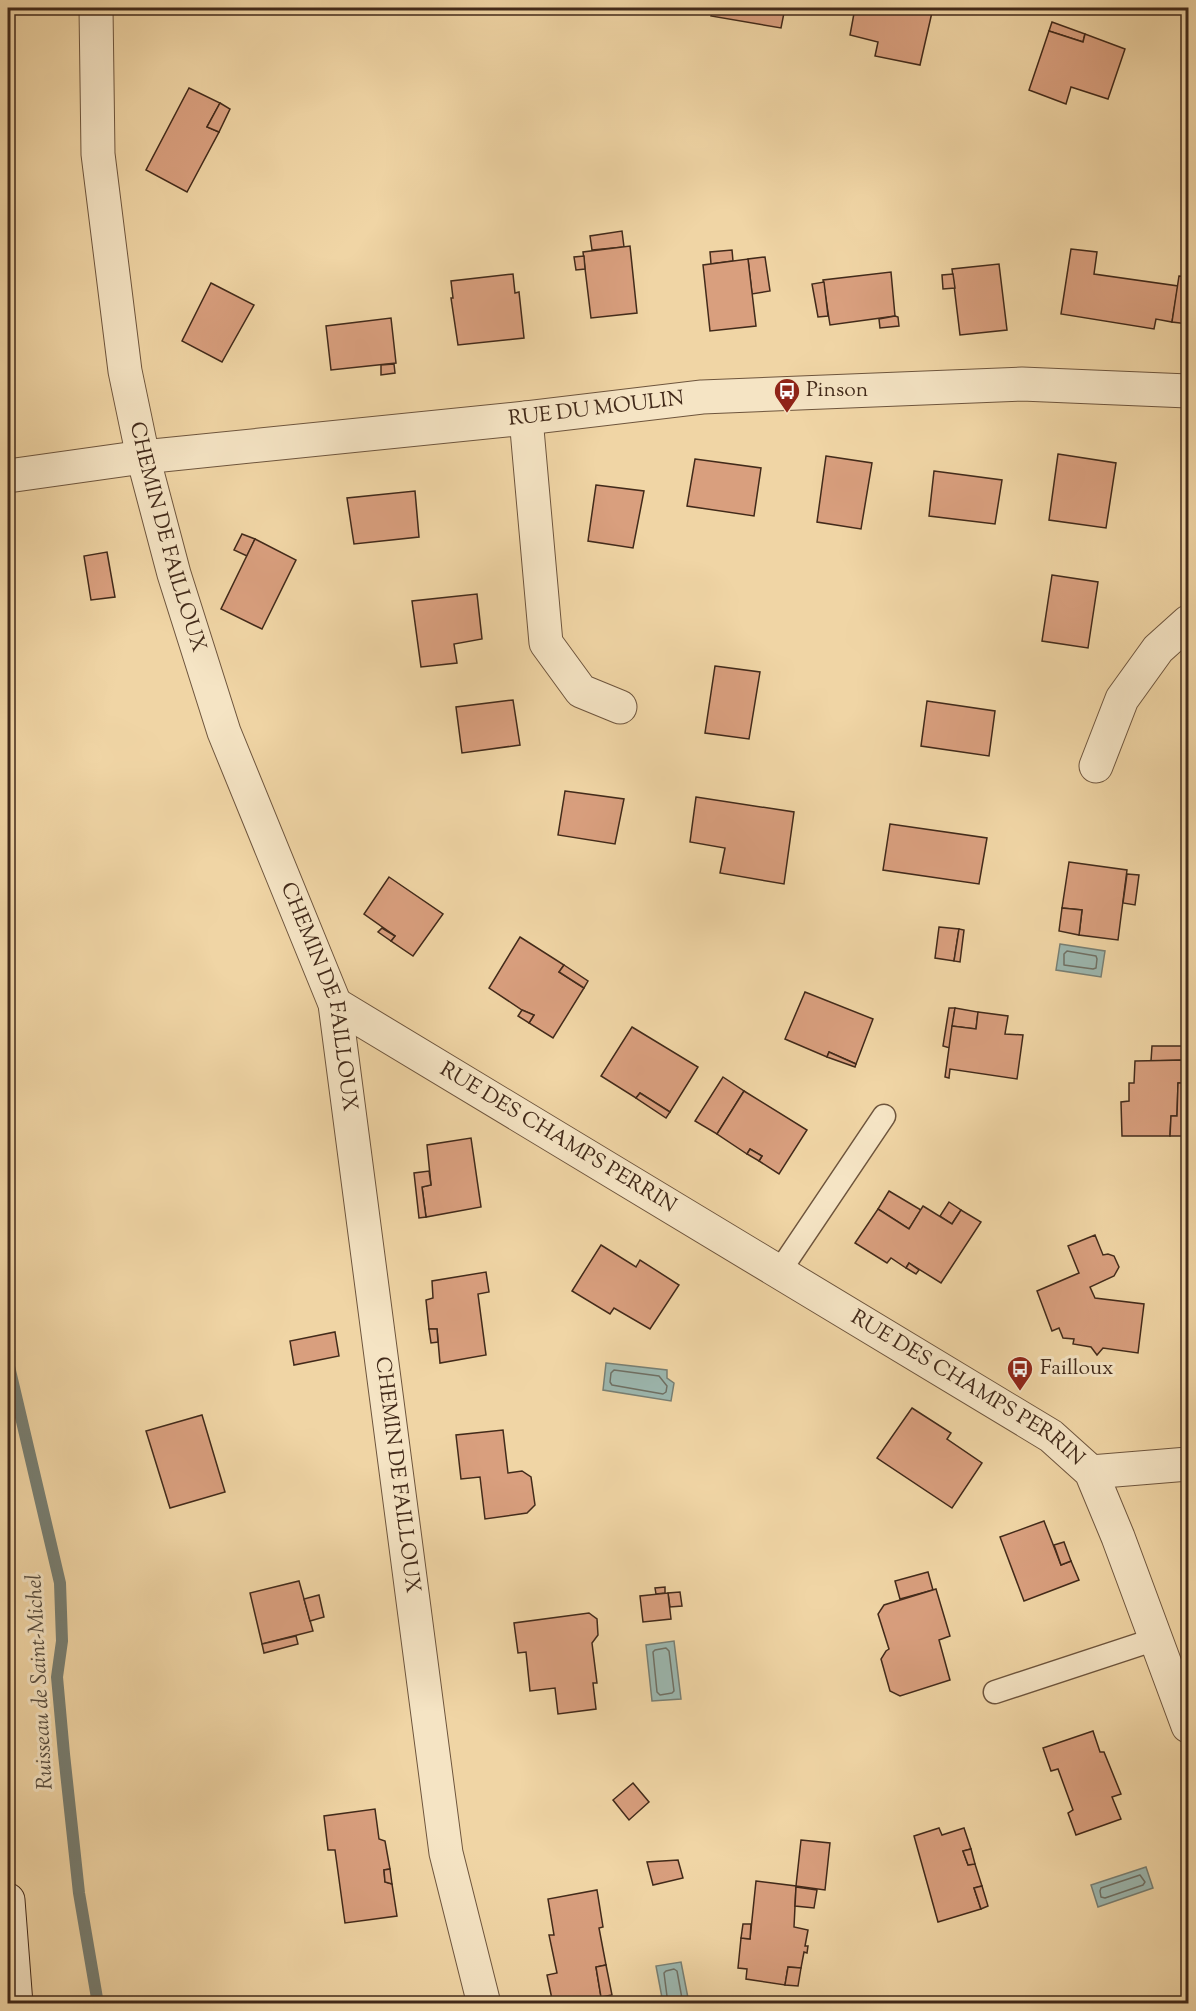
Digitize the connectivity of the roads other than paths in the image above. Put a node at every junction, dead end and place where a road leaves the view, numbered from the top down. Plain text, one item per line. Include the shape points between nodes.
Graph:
1 (96, 8) edge
2 (1188, 392) edge
3 (525, 418) junction
4 (143, 457) junction
5 (8, 476) edge
6 (1188, 622) edge
7 (620, 707) dead end
8 (1096, 766) dead end
9 (335, 1004) junction
10 (884, 1116) dead end
11 (779, 1272) junction
12 (1188, 1464) edge
13 (1091, 1472) junction
14 (1156, 1639) junction
15 (995, 1692) dead end
16 (1188, 1726) edge
17 (8, 1900) edge
18 (16, 2004) edge
19 (484, 2004) edge

1 - 4 street, CHEMIN DE FAILLOUX via 98,154 125,370
2 - 3 street, RUE DU MOULIN via 1022,384 702,398
3 - 4 street, RUE DU MOULIN
3 - 7 street via 546,643 581,691
4 - 5 street, RUE DU MOULIN
4 - 9 street, CHEMIN DE FAILLOUX via 174,574 224,732
6 - 8 street via 1158,649 1122,699
9 - 11 street, RUE DES CHAMPS PERRIN
9 - 19 street, CHEMIN DE FAILLOUX via 446,1853
10 - 11 lane
11 - 13 street, RUE DES CHAMPS PERRIN via 1052,1436
12 - 13 street
13 - 14 street, RUE DES CHAMPS PERRIN
14 - 15 lane
14 - 16 street, RUE DES CHAMPS PERRIN
17 - 18 street

